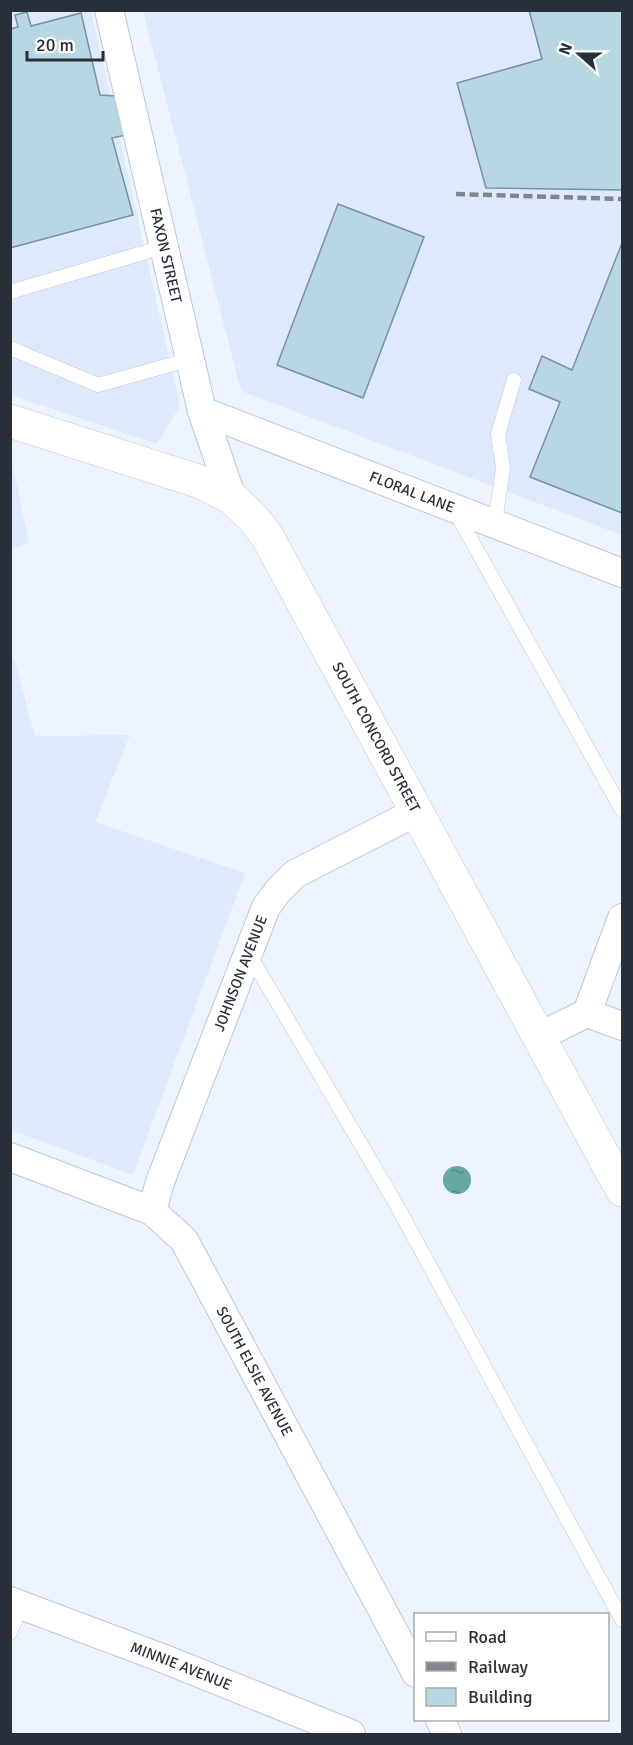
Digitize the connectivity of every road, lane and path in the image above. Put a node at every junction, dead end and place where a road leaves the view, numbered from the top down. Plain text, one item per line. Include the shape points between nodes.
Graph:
1 (109, 10) edge
2 (163, 247) junction
3 (10, 292) edge
4 (10, 348) edge
5 (191, 359) junction
6 (514, 380) dead end
7 (202, 411) junction
8 (10, 421) edge
9 (232, 498) junction
10 (453, 507) junction
11 (495, 522) junction
12 (622, 573) edge
13 (622, 810) edge
14 (418, 811) junction
15 (622, 918) edge
16 (248, 952) junction
17 (587, 1013) junction
18 (622, 1026) edge
19 (538, 1036) junction
20 (10, 1157) edge
21 (622, 1190) edge
22 (152, 1211) junction
23 (16, 1603) edge
24 (622, 1620) edge
25 (10, 1633) edge
26 (414, 1669) edge
27 (351, 1734) edge

1 - 2 street, FAXON STREET
2 - 3 lane
2 - 5 street, FAXON STREET
4 - 5 lane via 98,385
5 - 7 street, FAXON STREET
6 - 11 lane via 498,434 503,469
7 - 9 street, FAXON STREET
7 - 10 street, FLORAL LANE
8 - 9 street, SOUTH CONCORD STREET via 201,482
9 - 14 street, SOUTH CONCORD STREET via 267,536
10 - 11 street, FLORAL LANE
10 - 13 lane
11 - 12 street, FLORAL LANE
14 - 16 street, JOHNSON AVENUE via 295,874 266,907
14 - 19 street, SOUTH CONCORD STREET
15 - 17 street
16 - 22 street, JOHNSON AVENUE
16 - 24 lane via 396,1204
17 - 18 street
17 - 19 street
19 - 21 street, SOUTH CONCORD STREET
20 - 22 street, SOUTH ELSIE AVENUE
22 - 26 street, SOUTH ELSIE AVENUE via 184,1240
23 - 25 lane
23 - 27 street, MINNIE AVENUE

